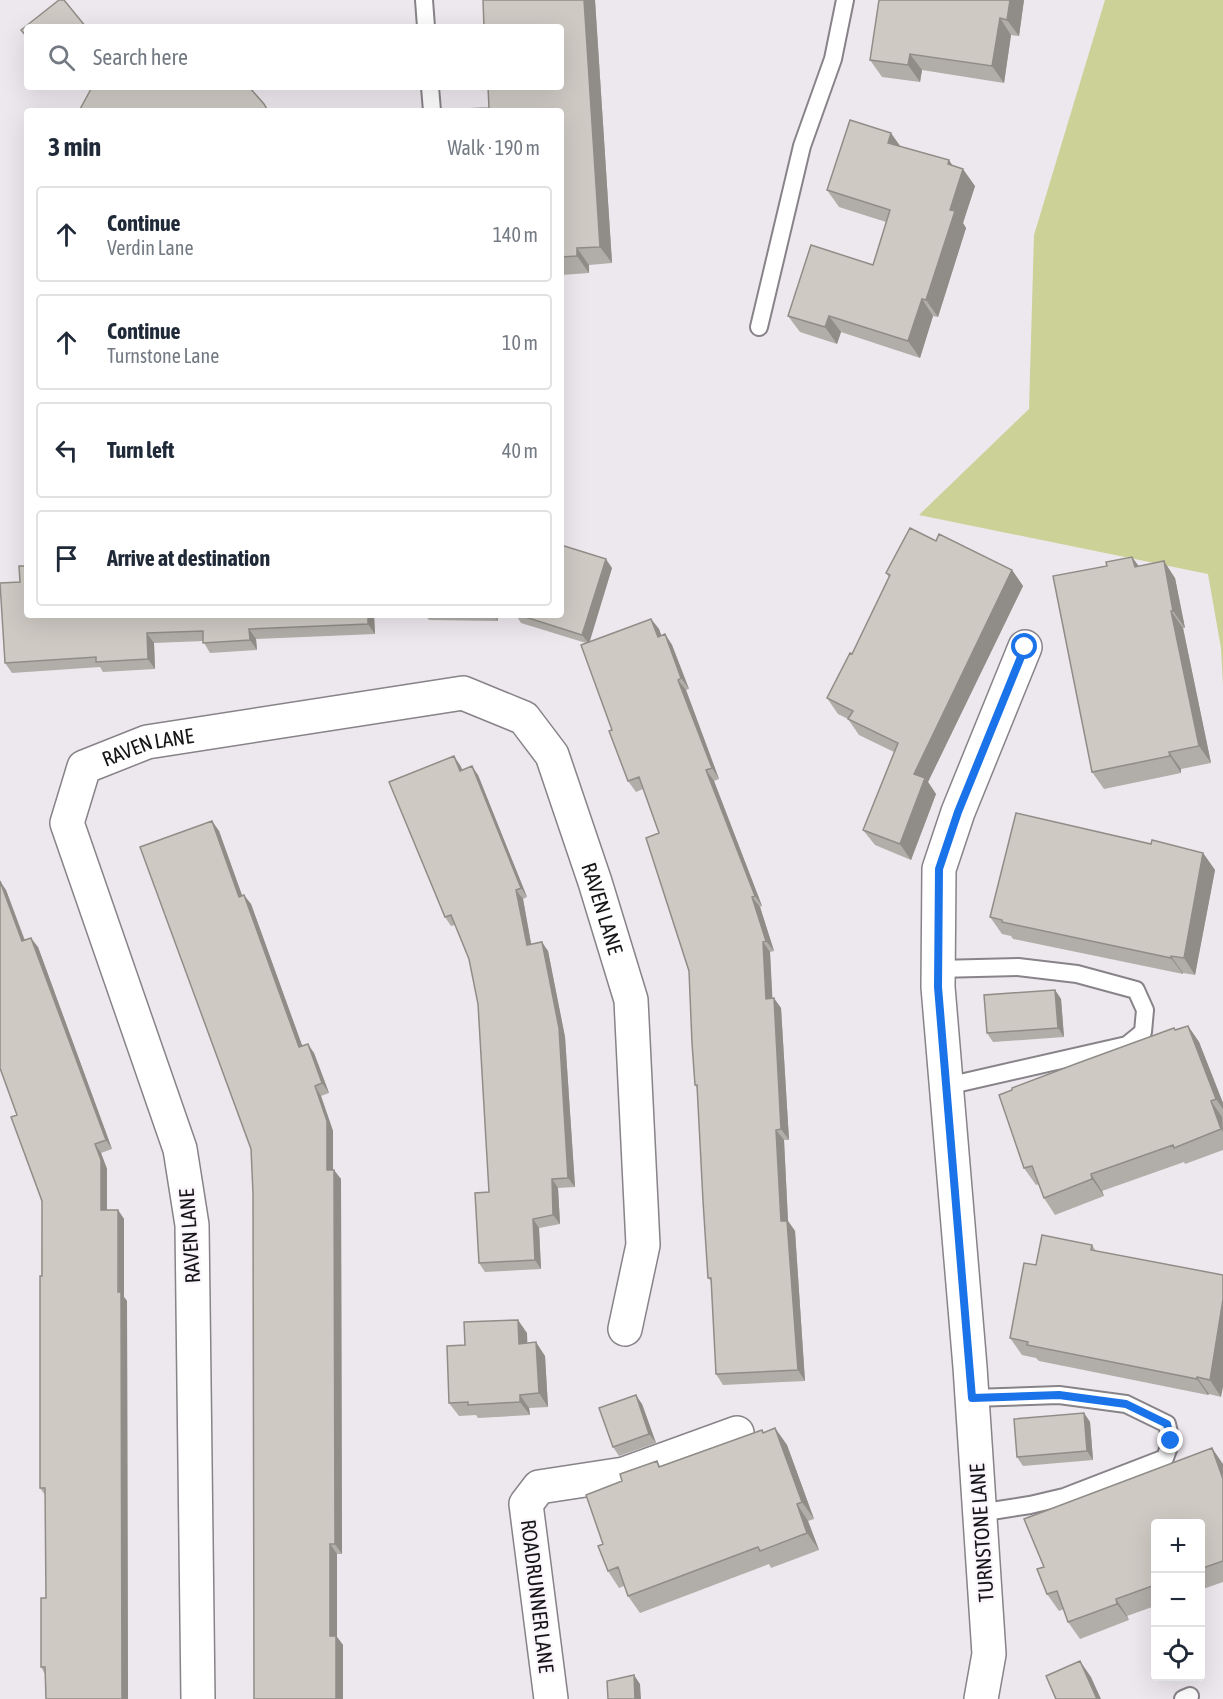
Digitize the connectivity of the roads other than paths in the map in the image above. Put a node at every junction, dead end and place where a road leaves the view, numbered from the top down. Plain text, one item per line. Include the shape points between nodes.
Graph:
1 (424, 0) edge
2 (845, 0) edge
3 (426, 24) edge
4 (430, 90) edge
5 (432, 108) edge
6 (759, 327) dead end
7 (1025, 647) dead end
8 (938, 969) junction
9 (947, 1086) junction
10 (625, 1329) dead end
11 (971, 1382) junction
12 (737, 1434) dead end
13 (979, 1513) junction
14 (198, 1699) edge
15 (551, 1699) edge
16 (981, 1699) edge

1 - 3 lane
2 - 6 lane via 833,59 802,146
4 - 5 lane
7 - 8 street, TURNSTONE LANE via 939,869
8 - 9 street, TURNSTONE LANE
8 - 9 lane via 1018,967 1077,974 1136,990 1145,1010 1143,1032 1127,1045
9 - 11 street, TURNSTONE LANE
10 - 14 street, RAVEN LANE via 644,1245 631,1000 552,755 524,718 463,693 147,742 84,767 67,823 180,1149 192,1225
11 - 13 street, TURNSTONE LANE
11 - 13 lane via 1126,1404 1167,1424 1171,1441 1165,1458 1064,1497
12 - 15 street, ROADRUNNER LANE via 624,1474 538,1487 526,1504
13 - 16 street, TURNSTONE LANE via 989,1654

